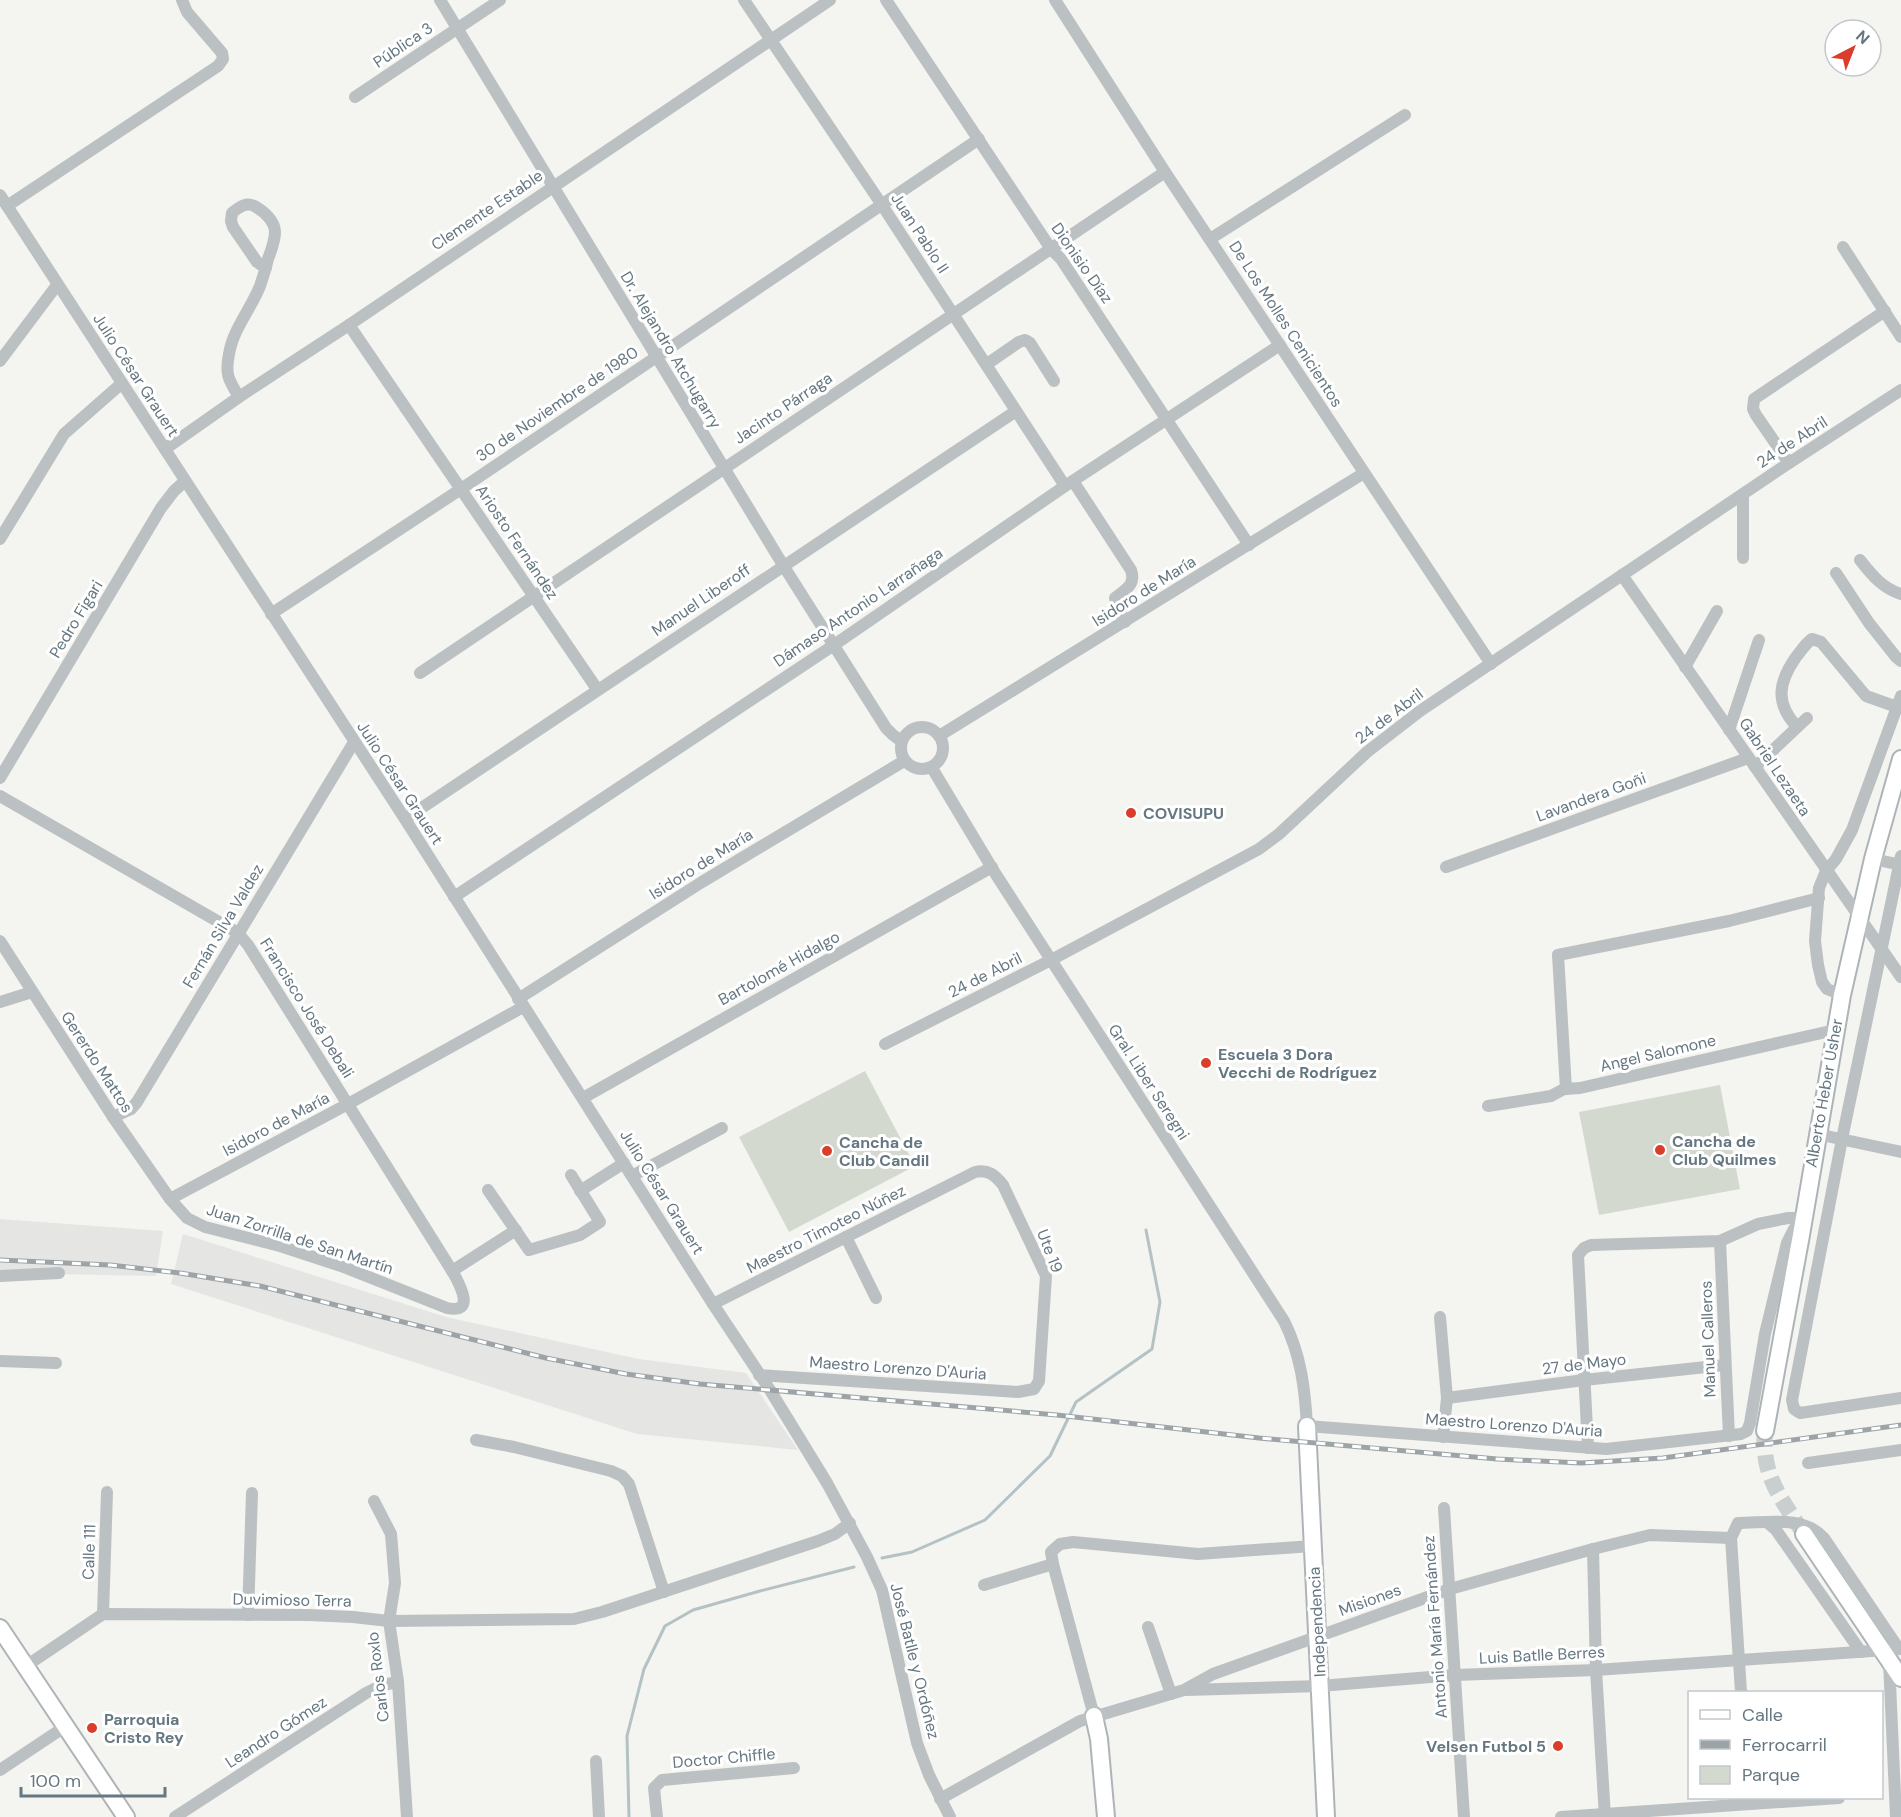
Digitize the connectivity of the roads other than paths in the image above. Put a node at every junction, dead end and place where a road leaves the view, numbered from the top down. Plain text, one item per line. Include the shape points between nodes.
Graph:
1 (182, 0) edge
2 (440, 0) edge
3 (500, 0) edge
4 (744, 0) edge
5 (830, 0) edge
6 (886, 0) edge
7 (1055, 0) edge
8 (457, 28) junction
9 (771, 40) junction
10 (355, 97) dead end
11 (1405, 115) dead end
12 (979, 140) junction
13 (1165, 172) junction
14 (552, 185) junction
15 (0, 195) edge
16 (882, 205) junction
17 (7, 206) junction
18 (1210, 239) junction
19 (1843, 247) dead end
20 (1051, 249) junction
21 (266, 268) junction
22 (57, 285) junction
23 (1885, 311) junction
24 (953, 313) junction
25 (349, 324) junction
26 (1901, 337) edge
27 (1280, 345) junction
28 (657, 357) junction
29 (0, 361) edge
30 (987, 364) junction
31 (1054, 381) dead end
32 (122, 384) junction
33 (1901, 390) edge
34 (239, 397) junction
35 (1017, 411) junction
36 (1168, 420) junction
37 (165, 448) junction
38 (1789, 463) junction
39 (724, 468) junction
40 (1364, 473) junction
41 (185, 481) junction
42 (1069, 484) junction
43 (461, 489) junction
44 (1743, 494) junction
45 (0, 539) edge
46 (1250, 545) junction
47 (1743, 558) dead end
48 (1860, 560) dead end
49 (783, 565) junction
50 (1836, 573) dead end
51 (1622, 575) junction
52 (1901, 594) edge
53 (535, 596) junction
54 (1717, 611) dead end
55 (271, 614) junction
56 (1125, 622) junction
57 (1759, 640) dead end
58 (834, 645) junction
59 (1901, 661) edge
60 (1491, 664) junction
61 (1685, 667) junction
62 (420, 673) dead end
63 (597, 689) junction
64 (1899, 701) edge
65 (1807, 718) dead end
66 (1797, 727) junction
67 (1729, 730) junction
68 (939, 736) junction
69 (901, 741) junction
70 (354, 742) junction
71 (1901, 759) edge
72 (904, 761) junction
73 (1752, 762) junction
74 (932, 768) junction
75 (0, 778) edge
76 (0, 796) edge
77 (405, 819) junction
78 (1873, 859) junction
79 (1900, 862) edge
80 (992, 867) junction
81 (1446, 867) dead end
82 (1826, 871) junction
83 (454, 897) junction
84 (1819, 898) junction
85 (1858, 918) junction
86 (238, 933) junction
87 (0, 941) edge
88 (1882, 950) junction
89 (1051, 960) junction
90 (1901, 977) edge
91 (32, 992) junction
92 (1842, 995) junction
93 (0, 1002) edge
94 (521, 1003) junction
95 (1835, 1030) junction
96 (885, 1044) dead end
97 (1566, 1089) junction
98 (583, 1098) junction
99 (348, 1104) junction
100 (1488, 1106) dead end
101 (113, 1118) junction
102 (722, 1128) dead end
103 (1817, 1134) junction
104 (1842, 1139) junction
105 (1901, 1152) edge
106 (624, 1163) junction
107 (987, 1172) joint
108 (571, 1175) dead end
109 (632, 1176) junction
110 (488, 1190) dead end
111 (580, 1191) junction
112 (170, 1199) junction
113 (1803, 1218) junction
114 (516, 1230) junction
115 (846, 1237) junction
116 (1720, 1240) junction
117 (452, 1271) junction
118 (59, 1273) dead end
119 (0, 1276) edge
120 (876, 1298) dead end
121 (713, 1304) junction
122 (460, 1307) joint
123 (1440, 1317) dead end
124 (0, 1361) edge
125 (56, 1363) dead end
126 (1725, 1365) junction
127 (759, 1375) junction
128 (1584, 1380) junction
129 (1034, 1389) joint
130 (770, 1390) joint
131 (1447, 1398) junction
132 (1901, 1398) edge
133 (1307, 1426) junction
134 (1765, 1431) tunnel mouth
135 (1729, 1436) junction
136 (1443, 1437) junction
137 (476, 1440) dead end
138 (1588, 1448) junction
139 (1901, 1450) edge
140 (1808, 1463) dead end
141 (107, 1492) dead end
142 (252, 1493) dead end
143 (374, 1501) dead end
144 (1444, 1508) dead end
145 (850, 1523) junction
146 (1768, 1523) junction
147 (1804, 1534) tunnel mouth
148 (1731, 1538) junction
149 (1313, 1546) junction
150 (1593, 1549) junction
151 (1053, 1564) junction
152 (984, 1585) dead end
153 (1450, 1589) junction
154 (664, 1592) junction
155 (104, 1614) junction
156 (248, 1615) junction
157 (389, 1621) junction
158 (1148, 1627) dead end
159 (0, 1628) edge
160 (1318, 1637) junction
161 (1861, 1652) junction
162 (1893, 1652) edge
163 (1739, 1661) junction
164 (26, 1666) junction
165 (1596, 1670) junction
166 (1455, 1676) junction
167 (1901, 1678) edge
168 (398, 1682) junction
169 (1320, 1686) junction
170 (1184, 1690) junction
171 (1741, 1691) edge
172 (1171, 1694) junction
173 (1094, 1716) junction
174 (66, 1726) junction
175 (596, 1761) dead end
176 (794, 1768) dead end
177 (0, 1770) edge
178 (1898, 1793) edge
179 (1883, 1794) edge
180 (940, 1799) junction
181 (1818, 1799) edge
182 (1746, 1806) edge
183 (1605, 1816) edge
184 (126, 1817) edge
185 (175, 1817) edge
186 (407, 1817) edge
187 (599, 1817) edge
188 (657, 1817) edge
189 (950, 1817) edge
190 (1106, 1817) edge
191 (1326, 1817) edge
192 (1464, 1817) edge
193 (1561, 1817) edge
194 (1896, 1817) edge

1 - 17 street via 187,12 222,53 224,59 219,66
2 - 8 street, Dr. Alejandro Atchugarry
3 - 8 street, Pública 3
4 - 9 street, Juan Pablo II
5 - 9 street, Clemente Estable
6 - 12 street, Dionisio Díaz
7 - 13 street, De Los Molles Cenicientos
8 - 10 street, Pública 3
8 - 14 street, Dr. Alejandro Atchugarry
9 - 14 street, Clemente Estable
9 - 16 street, Juan Pablo II
11 - 18 street
12 - 16 street, 30 de Noviembre de 1980
12 - 20 street, Dionisio Díaz
13 - 18 street, De Los Molles Cenicientos
13 - 20 street, Jacinto Párraga
14 - 25 street, Clemente Estable
14 - 28 street, Dr. Alejandro Atchugarry
15 - 17 street, Julio César Grauert
16 - 24 street, Juan Pablo II
16 - 28 street, 30 de Noviembre de 1980
17 - 22 street, Julio César Grauert
18 - 27 street, De Los Molles Cenicientos
19 - 23 street
20 - 24 street, Jacinto Párraga
20 - 36 street, Dionisio Díaz
21 - 21 street via 257,262 233,227 232,213 244,205 258,207 273,224 275,232
21 - 34 street via 230,350 226,371
22 - 29 street
22 - 32 street, Julio César Grauert
23 - 26 street
23 - 38 street via 1754,399 1756,415
24 - 30 street, Juan Pablo II
24 - 39 street, Jacinto Párraga
25 - 34 street, Clemente Estable
25 - 43 street, Ariosto Fernández
27 - 36 street, Dámaso Antonio Larrañaga
27 - 40 street, De Los Molles Cenicientos
28 - 39 street, Dr. Alejandro Atchugarry
28 - 43 street, 30 de Noviembre de 1980
30 - 31 street via 1025,340
30 - 35 street, Juan Pablo II
32 - 37 street, Julio César Grauert
32 - 45 street via 64,434
33 - 38 street, 24 de Abril
34 - 37 street, Clemente Estable
35 - 42 street, Juan Pablo II
35 - 49 street, Manuel Liberoff
36 - 42 street, Dámaso Antonio Larrañaga
36 - 46 street, Dionisio Díaz
37 - 41 street, Julio César Grauert
38 - 44 street, 24 de Abril
39 - 49 street, Dr. Alejandro Atchugarry
39 - 53 street, Jacinto Párraga
40 - 46 street, Isidoro de María
40 - 60 street, De Los Molles Cenicientos
41 - 55 street, Julio César Grauert
41 - 75 street, Pedro Figari via 161,508
42 - 56 street, Juan Pablo II via 1131,570 1132,583 1115,602
42 - 58 street, Dámaso Antonio Larrañaga
43 - 53 street, Ariosto Fernández
43 - 55 street, 30 de Noviembre de 1980
44 - 47 street
44 - 51 street, 24 de Abril
46 - 56 street, Isidoro de María
48 - 52 street via 1878,581
49 - 58 street, Dr. Alejandro Atchugarry
49 - 63 street, Manuel Liberoff
50 - 59 street via 1869,623
51 - 60 street, 24 de Abril
51 - 61 street, Gabriel Lezaeta
53 - 62 street, Jacinto Párraga
53 - 63 street, Ariosto Fernández
54 - 61 street
55 - 70 street, Julio César Grauert
56 - 68 street, Isidoro de María
57 - 67 street
58 - 69 street, Dr. Alejandro Atchugarry via 886,728
58 - 83 street, Dámaso Antonio Larrañaga
60 - 89 street, 24 de Abril via 1383,739 1259,849
61 - 67 street, Gabriel Lezaeta
63 - 77 street, Manuel Liberoff
64 - 66 street via 1866,696 1821,642 1812,639 1791,664 1782,688 1781,700
64 - 82 street via 1852,830
65 - 66 street
66 - 73 street
67 - 73 street, Gabriel Lezaeta
68 - 69 street via 919,727 908,731
68 - 74 street via 943,751
69 - 72 street
70 - 77 street, Julio César Grauert
70 - 86 street, Fernán Silva Valdez
71 - 78 street, Alberto Heber Usher
72 - 74 street via 914,768
72 - 94 street, Isidoro de María via 702,882
73 - 81 street, Lavandera Goñi
73 - 82 street, Gabriel Lezaeta
74 - 80 street, Gral. Liber Seregni
76 - 86 street, Francisco José Debali
77 - 83 street, Julio César Grauert
78 - 79 street
78 - 85 street, Alberto Heber Usher
79 - 88 street, Alberto Heber Usher
80 - 89 street, Gral. Liber Seregni
80 - 98 street, Bartolomé Hidalgo
82 - 84 street
82 - 85 street, Gabriel Lezaeta
83 - 94 street, Julio César Grauert
84 - 92 street via 1815,941 1822,982 1827,989
84 - 97 street via 1728,921 1558,955
85 - 88 street, Gabriel Lezaeta
85 - 92 street, Alberto Heber Usher
86 - 99 street, Francisco José Debali
86 - 101 street, Fernán Silva Valdez via 137,1102
87 - 91 street, Gererdo Mattos
88 - 90 street, Gabriel Lezaeta
88 - 104 street, Alberto Heber Usher
89 - 96 street, 24 de Abril
89 - 133 street, Gral. Liber Seregni via 1291,1334 1299,1361
91 - 93 street
91 - 101 street, Gererdo Mattos
92 - 95 street, Alberto Heber Usher
94 - 98 street, Julio César Grauert
94 - 99 street, Isidoro de María
95 - 97 street, Angel Salomone
95 - 103 street, Alberto Heber Usher
97 - 100 street, Angel Salomone via 1551,1096
98 - 106 street, Julio César Grauert
99 - 112 street, Isidoro de María
99 - 117 street, Francisco José Debali
101 - 112 street, Gererdo Mattos
102 - 109 street
103 - 104 street
103 - 113 street, Alberto Heber Usher
104 - 105 street
104 - 132 street, Alberto Heber Usher via 1792,1400 1794,1409 1807,1413
106 - 109 street, Julio César Grauert
106 - 111 street
107 - 115 street, Maestro Timoteo Núñez via 967,1176
107 - 129 street, Ute 19 via 1007,1192 1046,1276 1039,1381
108 - 111 street
109 - 121 street, Julio César Grauert
110 - 114 street
111 - 114 street via 600,1222 580,1235 529,1250
112 - 122 street, Juan Zorrilla de San Martín via 187,1218 205,1227 341,1266 447,1308
113 - 116 street via 1758,1224
113 - 134 street, Alberto Heber Usher
113 - 135 street, Maestro Lorenzo D'Auria via 1787,1243 1779,1274 1750,1424 1747,1431
114 - 117 street
115 - 120 street
115 - 121 street, Maestro Timoteo Núñez
116 - 126 street, Manuel Calleros
116 - 128 street via 1584,1248 1578,1255
117 - 122 street, Francisco José Debali via 463,1292 464,1303
118 - 119 street
121 - 127 street, Julio César Grauert
123 - 131 street
124 - 125 street
126 - 128 street, 27 de Mayo
126 - 135 street, Manuel Calleros
127 - 129 street, Maestro Lorenzo D'Auria via 1018,1392
127 - 130 street, Julio César Grauert
128 - 131 street, 27 de Mayo
128 - 138 street
130 - 145 street, José Batlle y Ordóñez
131 - 136 street
133 - 136 street, Maestro Lorenzo D'Auria
133 - 149 street, Independencia
135 - 138 street, Maestro Lorenzo D'Auria
136 - 138 street, Maestro Lorenzo D'Auria
137 - 154 street via 590,1465 622,1476 629,1484
139 - 140 street
141 - 155 street, Calle 111
142 - 156 street
143 - 157 street, Carlos Roxlo via 391,1534 395,1583
144 - 153 street, Antonio María Fernández
145 - 154 street, Duvimioso Terra via 818,1541
145 - 180 street, José Batlle y Ordóñez via 882,1590 917,1743
146 - 148 street via 1738,1523
146 - 161 street
146 - 162 street via 1805,1524 1816,1529
147 - 162 street
148 - 150 street, Misiones via 1650,1535
148 - 163 street
149 - 151 street via 1198,1554 1073,1542 1060,1544 1051,1552
149 - 160 street, Independencia
150 - 153 street, Misiones
150 - 165 street
151 - 152 street
151 - 173 street
153 - 160 street, Misiones
153 - 166 street, Antonio María Fernández
154 - 157 street, Duvimioso Terra via 574,1619
155 - 156 street, Duvimioso Terra
155 - 164 street
156 - 157 street, Duvimioso Terra
157 - 168 street, Carlos Roxlo
158 - 172 street
159 - 164 street
160 - 169 street, Independencia
160 - 170 street, Misiones via 1213,1674
161 - 162 street, Luis Batlle Berres
161 - 163 street, Luis Batlle Berres
162 - 167 street
162 - 178 street
163 - 165 street, Luis Batlle Berres
163 - 171 street
164 - 174 street
165 - 166 street, Luis Batlle Berres
165 - 183 street
166 - 169 street, Luis Batlle Berres
166 - 192 street, Antonio María Fernández
168 - 185 street, Leandro Gómez via 372,1689
168 - 186 street, Carlos Roxlo
169 - 170 street, Luis Batlle Berres
169 - 191 street, Independencia
170 - 172 street, Misiones
172 - 173 street, Misiones
173 - 180 street, Misiones
173 - 190 street via 1100,1739
174 - 177 street
174 - 184 street
175 - 187 street
176 - 188 street, Doctor Chiffle via 662,1780 654,1788
178 - 179 street
178 - 194 street
180 - 189 street, José Batlle y Ordóñez
181 - 182 street
182 - 183 street
183 - 193 street

